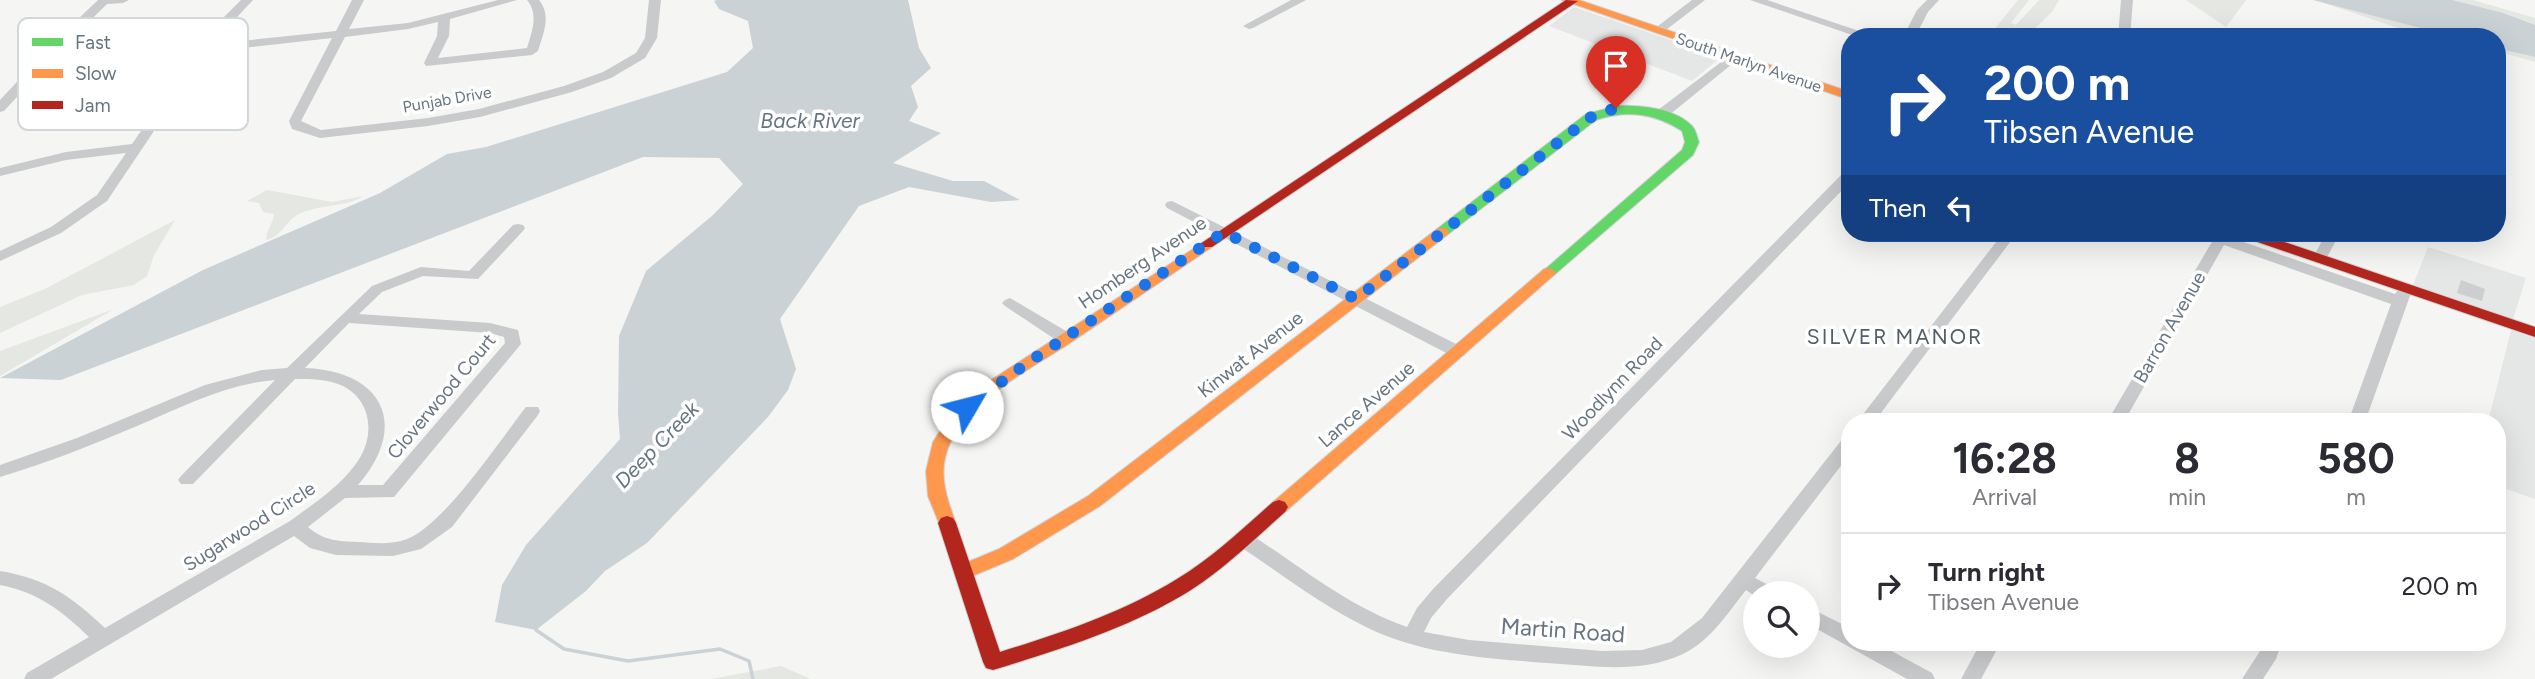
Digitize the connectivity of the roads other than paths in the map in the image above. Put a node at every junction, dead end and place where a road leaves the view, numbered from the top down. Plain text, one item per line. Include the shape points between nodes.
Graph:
1 (123, 0) edge
2 (247, 0) edge
3 (358, 0) edge
4 (454, 0) edge
5 (511, 0) edge
6 (533, 0) edge
7 (655, 0) edge
8 (1300, 0) edge
9 (1699, 0) edge
10 (1756, 0) edge
11 (1933, 0) edge
12 (2127, 0) edge
13 (104, 1) edge
14 (1570, 1) edge
15 (460, 15) junction
16 (86, 18) edge
17 (228, 18) edge
18 (444, 19) junction
19 (1249, 26) dead end
20 (1843, 28) edge
21 (1914, 28) edge
22 (2125, 28) edge
23 (1658, 31) junction
24 (340, 34) junction
25 (248, 44) edge
26 (1733, 57) junction
27 (18, 88) edge
28 (1841, 93) edge
29 (0, 108) edge
30 (1662, 114) junction
31 (147, 130) edge
32 (134, 148) junction
33 (0, 172) edge
34 (1841, 183) edge
35 (1172, 205) dead end
36 (518, 228) dead end
37 (1224, 232) junction
38 (2003, 242) edge
39 (2219, 242) edge
40 (2241, 242) edge
41 (2272, 242) edge
42 (2328, 242) edge
43 (0, 257) edge
44 (2320, 258) junction
45 (2402, 294) junction
46 (1356, 299) junction
47 (1010, 303) dead end
48 (345, 318) junction
49 (2535, 332) edge
50 (1065, 338) junction
51 (1458, 352) junction
52 (292, 372) junction
53 (532, 411) dead end
54 (1872, 413) edge
55 (2120, 413) edge
56 (2359, 413) edge
57 (1841, 453) edge
58 (0, 471) edge
59 (187, 480) dead end
60 (341, 491) junction
61 (296, 526) junction
62 (1243, 539) junction
63 (963, 572) junction
64 (0, 578) edge
65 (1743, 580) joint
66 (1820, 622) edge
67 (1841, 633) edge
68 (1412, 637) junction
69 (103, 638) junction
70 (1874, 651) edge
71 (1986, 651) edge
72 (2270, 651) edge
73 (993, 662) joint
74 (34, 679) edge
75 (1926, 679) edge
76 (1971, 679) edge
77 (2252, 679) edge

1 - 13 street
2 - 17 street
3 - 24 street
4 - 15 street
5 - 15 street
6 - 18 street via 541,13 532,51 430,63 443,36
7 - 24 street, Punjab Drive via 647,47 637,59 607,75 455,118 338,134 309,132 295,121
8 - 19 street
9 - 23 street
10 - 20 street
11 - 21 street
12 - 22 street
13 - 16 street
14 - 23 street, South Marlyn Avenue
14 - 37 street, Homberg Avenue
15 - 18 street
18 - 24 street
23 - 26 street, South Marlyn Avenue
24 - 25 street
26 - 28 street, South Marlyn Avenue
26 - 30 street
27 - 29 street
30 - 46 street, Kinwat Avenue via 1628,107 1591,117
30 - 51 street, Lance Avenue via 1688,129 1692,142 1688,152
31 - 32 street
32 - 33 street via 66,156
32 - 43 street via 110,188 90,208
34 - 68 street, Woodlynn Road via 1440,594
35 - 37 street
36 - 48 street via 473,275 421,271 377,289
37 - 46 street
37 - 50 street, Homberg Avenue
38 - 54 street
39 - 55 street, Barron Avenue
40 - 45 street
41 - 44 street
42 - 44 street
44 - 45 street
45 - 49 street
45 - 56 street
46 - 51 street
46 - 63 street, Kinwat Avenue via 1094,501 1006,554
47 - 50 street
48 - 52 street
48 - 60 street, Cloverwood Court via 490,328 507,330 515,338 388,492
50 - 63 street, Homberg Avenue via 976,399 941,436 932,467 935,488
51 - 62 street, Lance Avenue
52 - 58 street, Sugarwood Circle via 225,383 61,451
52 - 59 street
52 - 60 street, Sugarwood Circle via 342,378 372,402 378,428 371,455
53 - 61 street via 446,522 422,541 390,551 331,549
57 - 65 street, Martin Road
60 - 61 street, Sugarwood Circle
61 - 69 street, Sugarwood Circle
62 - 68 street, Martin Road via 1352,609
62 - 73 street, Lance Avenue via 1187,583 1127,616
63 - 73 street, Homberg Avenue
64 - 69 street via 42,587
65 - 68 street, Martin Road via 1697,636 1669,652 1637,659 1500,651
66 - 67 street
69 - 74 street, Sugarwood Circle
70 - 75 street
71 - 76 street
72 - 77 street

